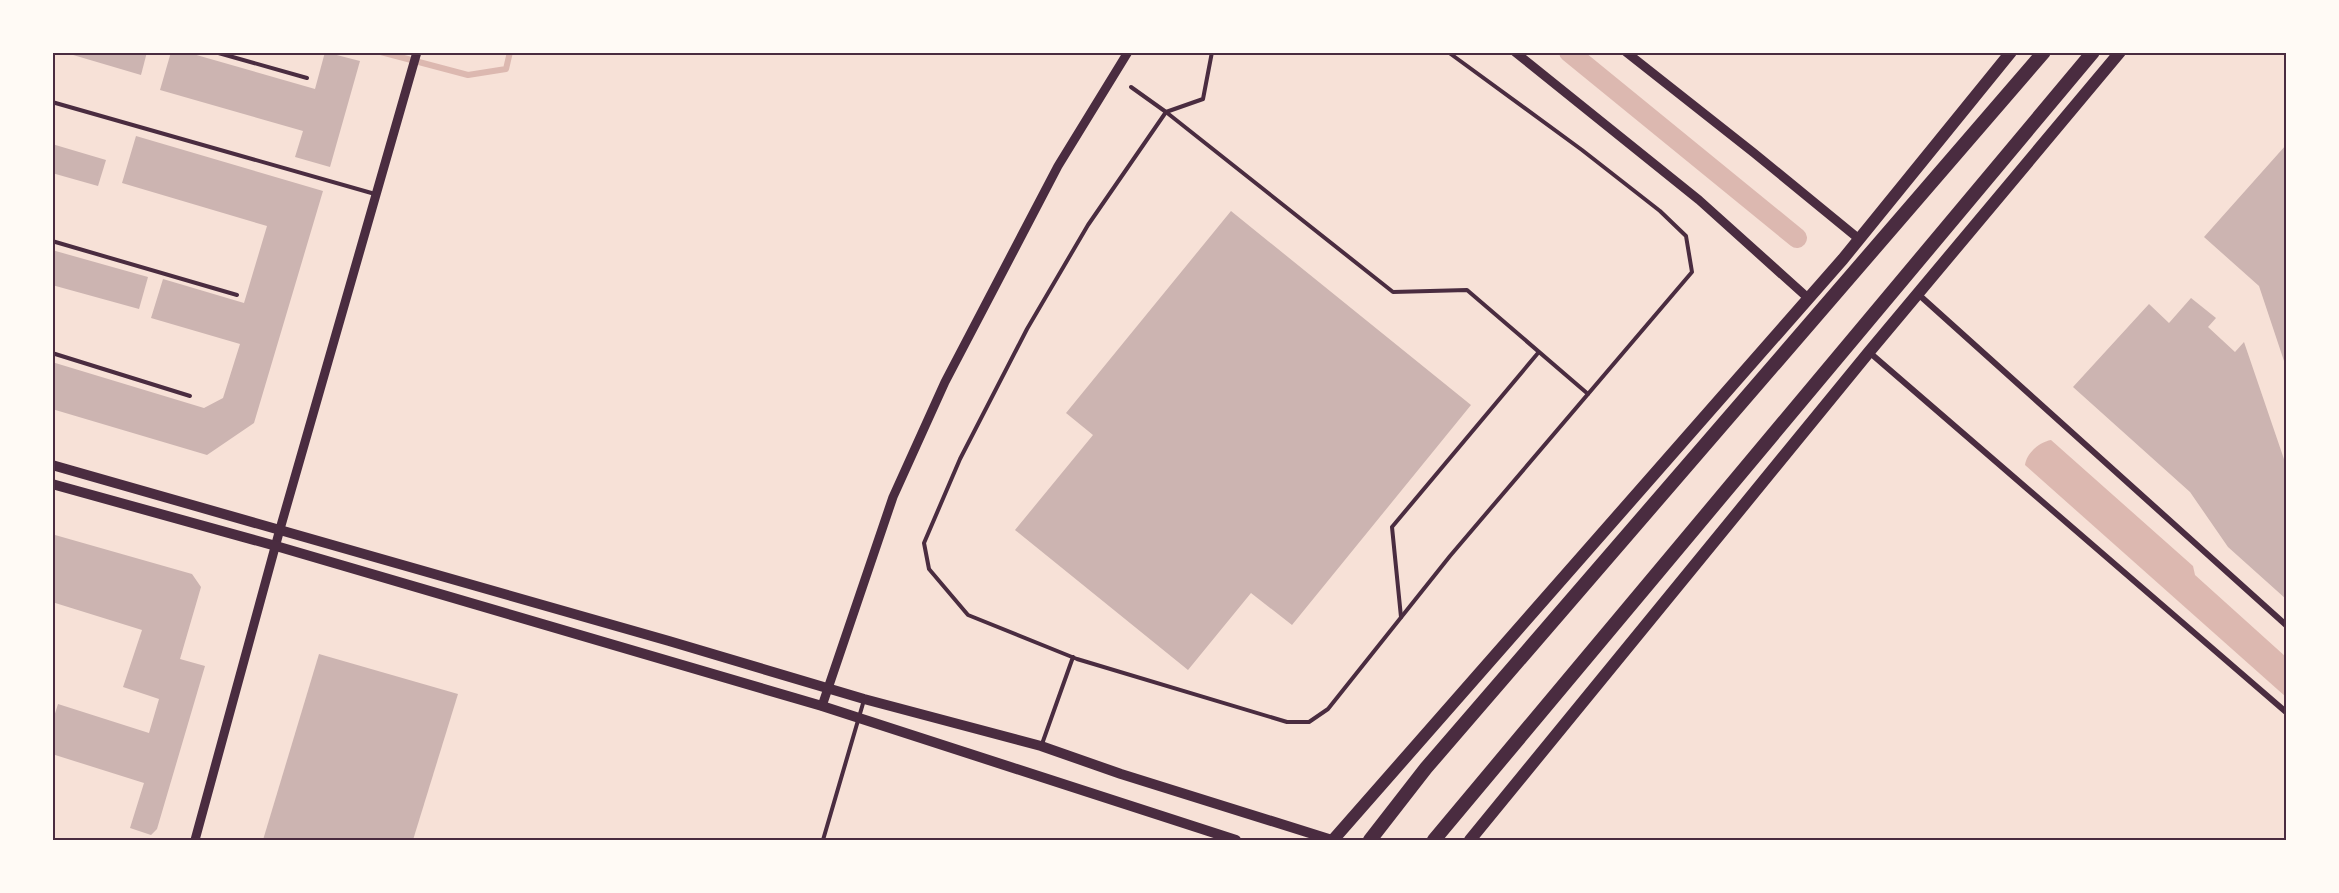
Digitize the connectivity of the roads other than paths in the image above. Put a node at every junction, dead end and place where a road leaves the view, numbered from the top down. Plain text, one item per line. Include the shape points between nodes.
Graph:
1 (215, 52) edge
2 (417, 52) edge
3 (1128, 52) edge
4 (1212, 52) edge
5 (1448, 52) edge
6 (1515, 52) edge
7 (1626, 52) edge
8 (2012, 52) edge
9 (2044, 52) edge
10 (2093, 52) edge
11 (2120, 52) edge
12 (308, 78) dead end
13 (1131, 87) dead end
14 (52, 102) edge
15 (1166, 112) junction
16 (376, 195) junction
17 (1859, 239) junction
18 (52, 241) edge
19 (1918, 294) junction
20 (237, 295) dead end
21 (1808, 298) junction
22 (1869, 352) junction
23 (52, 353) edge
24 (1538, 353) junction
25 (1588, 394) junction
26 (190, 396) dead end
27 (52, 465) edge
28 (52, 484) edge
29 (280, 529) junction
30 (276, 546) junction
31 (1401, 617) junction
32 (2286, 625) edge
33 (1073, 657) junction
34 (828, 688) junction
35 (864, 699) junction
36 (822, 706) junction
37 (2286, 712) edge
38 (859, 717) junction
39 (1041, 746) junction
40 (195, 840) edge
41 (823, 840) edge
42 (1236, 840) edge
43 (1333, 840) edge
44 (1370, 840) edge
45 (1434, 840) edge
46 (1470, 840) edge

1 - 12 lane
2 - 16 street
3 - 34 street via 1058,166 945,382 893,497
4 - 15 lane via 1203,99
5 - 25 lane via 1582,150 1686,236 1692,272
6 - 21 street via 1699,200
7 - 17 street
8 - 17 main road
9 - 44 highway via 1426,768
10 - 45 highway
11 - 19 main road
13 - 15 lane
14 - 16 lane
15 - 24 lane via 1394,292 1467,290
15 - 33 lane via 1088,225 1027,330 960,459 924,543 929,569 968,615
16 - 29 street
17 - 21 main road
18 - 20 lane
19 - 22 main road
19 - 32 street
21 - 43 main road
22 - 37 street
22 - 46 main road
23 - 26 lane
24 - 25 lane
24 - 31 lane via 1392,527
25 - 31 lane
27 - 29 main road
28 - 30 main road
29 - 30 street
29 - 34 main road
30 - 36 main road
30 - 40 street
31 - 33 lane via 1328,709 1309,722 1287,722
33 - 39 lane
34 - 35 main road
34 - 36 street
35 - 38 lane
35 - 39 main road
36 - 38 main road
38 - 41 lane
38 - 42 main road
39 - 43 main road

